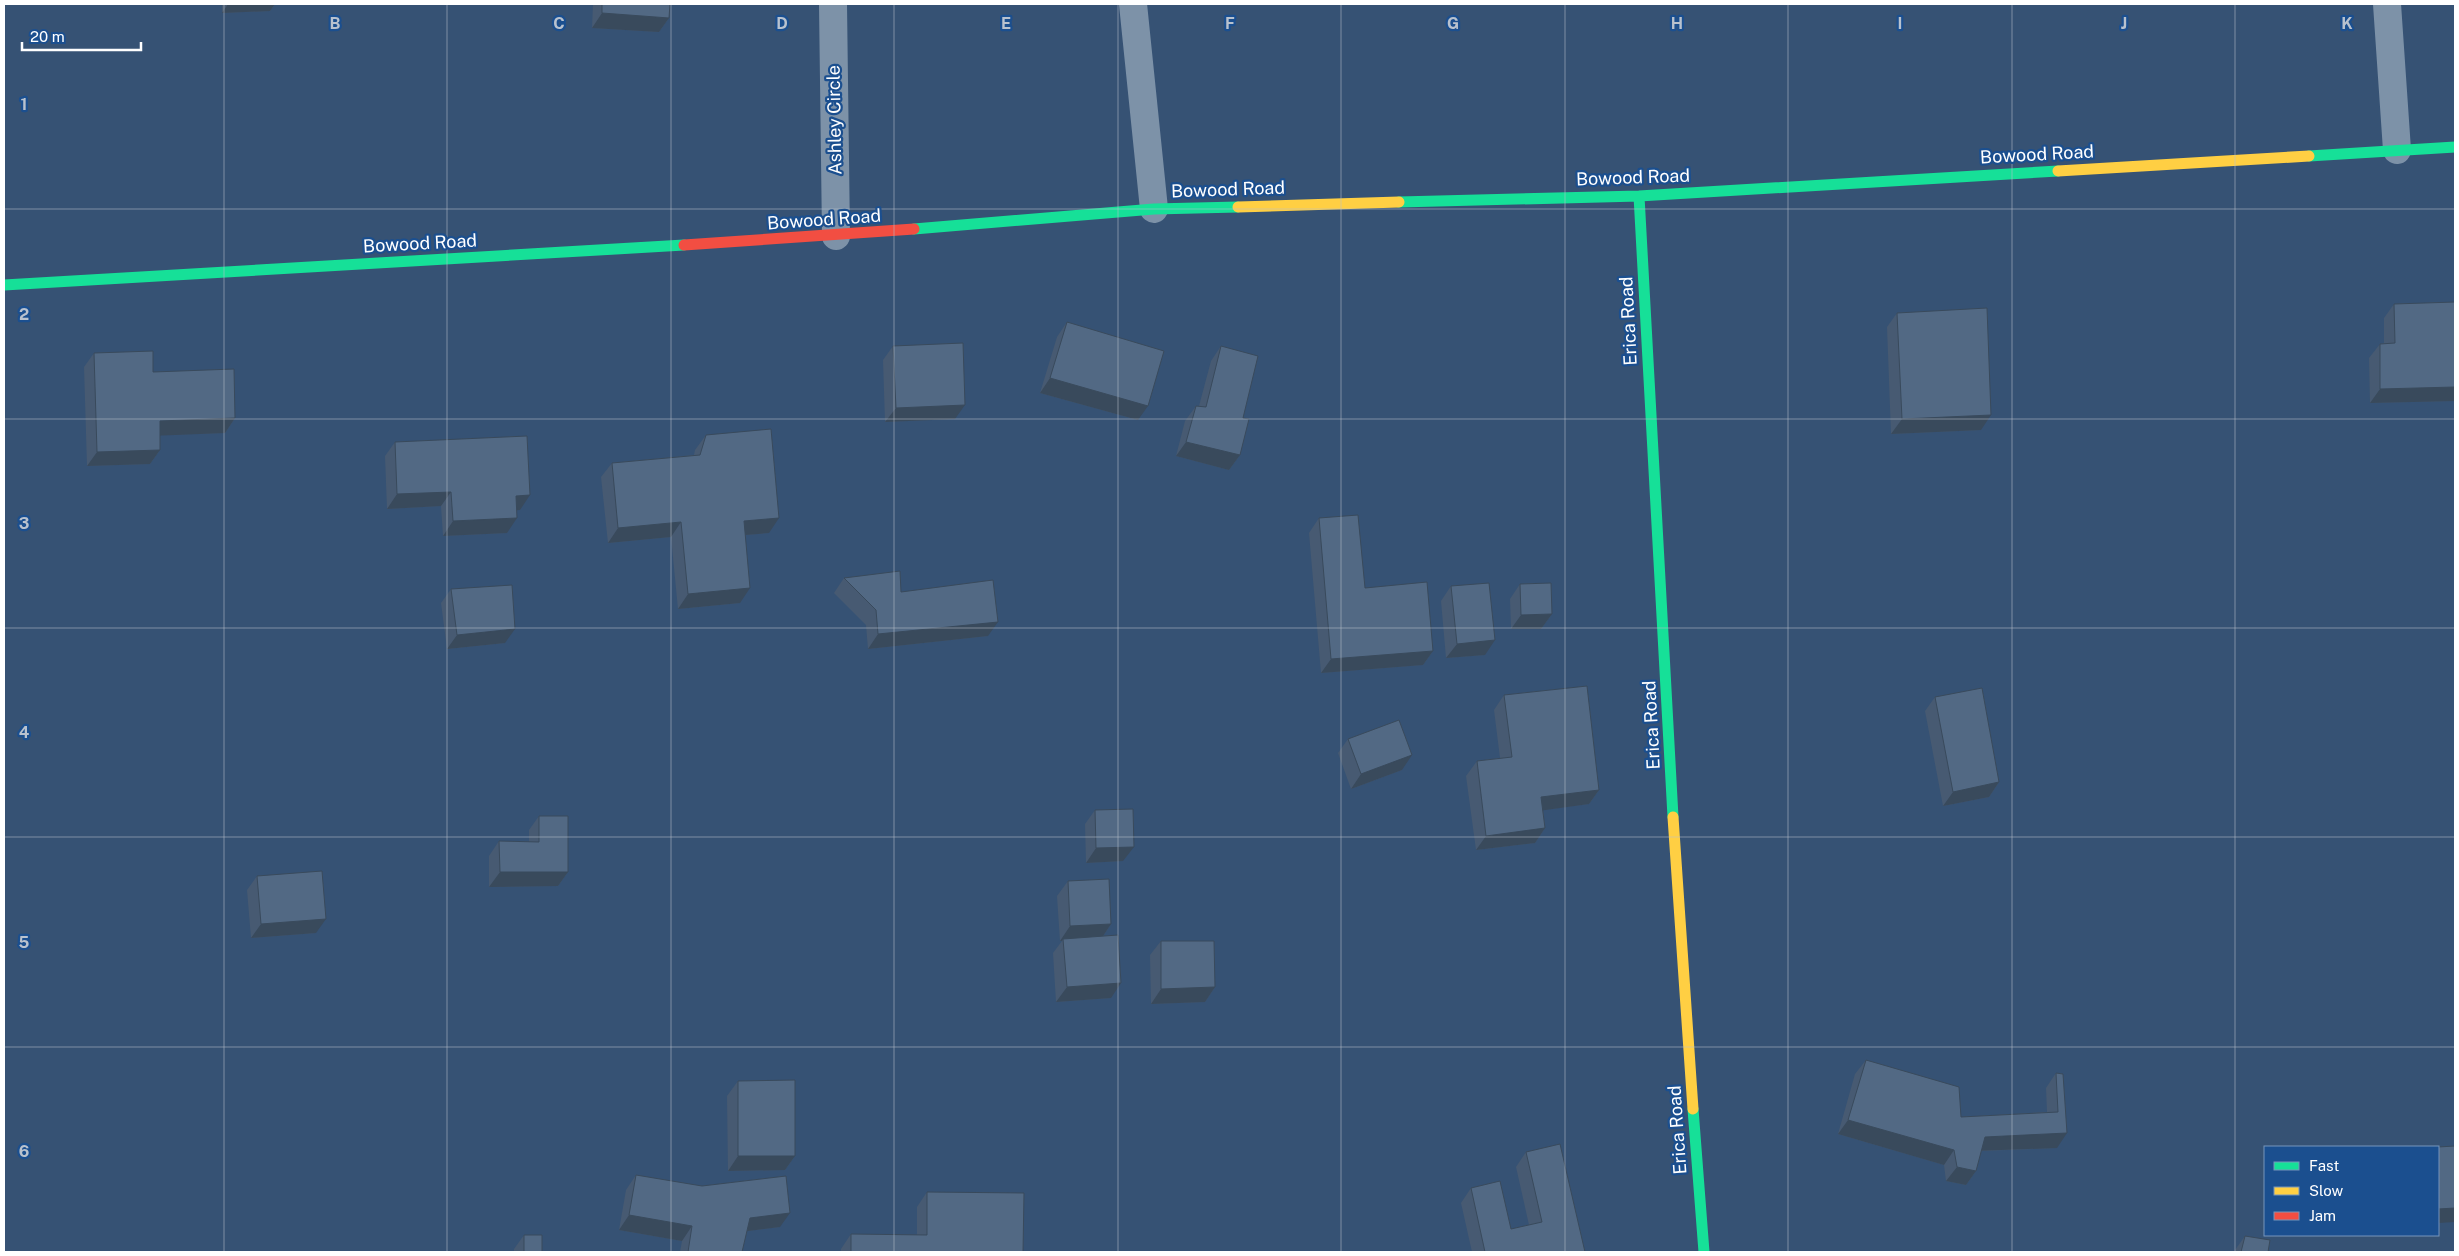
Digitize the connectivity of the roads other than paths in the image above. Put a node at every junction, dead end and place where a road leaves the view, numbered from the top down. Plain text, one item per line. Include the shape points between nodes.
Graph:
1 (833, 4) edge
2 (1133, 4) edge
3 (2387, 4) edge
4 (2455, 147) edge
5 (2397, 150) junction
6 (1639, 196) junction
7 (1154, 208) junction
8 (836, 236) junction
9 (4, 285) edge
10 (1704, 1252) edge

1 - 8 street, Ashley Circle
2 - 7 street
3 - 5 street
4 - 5 street, Bowood Road
5 - 6 street, Bowood Road
6 - 7 street, Bowood Road
6 - 10 street, Erica Road via 1679,918
7 - 8 street, Bowood Road
8 - 9 street, Bowood Road

